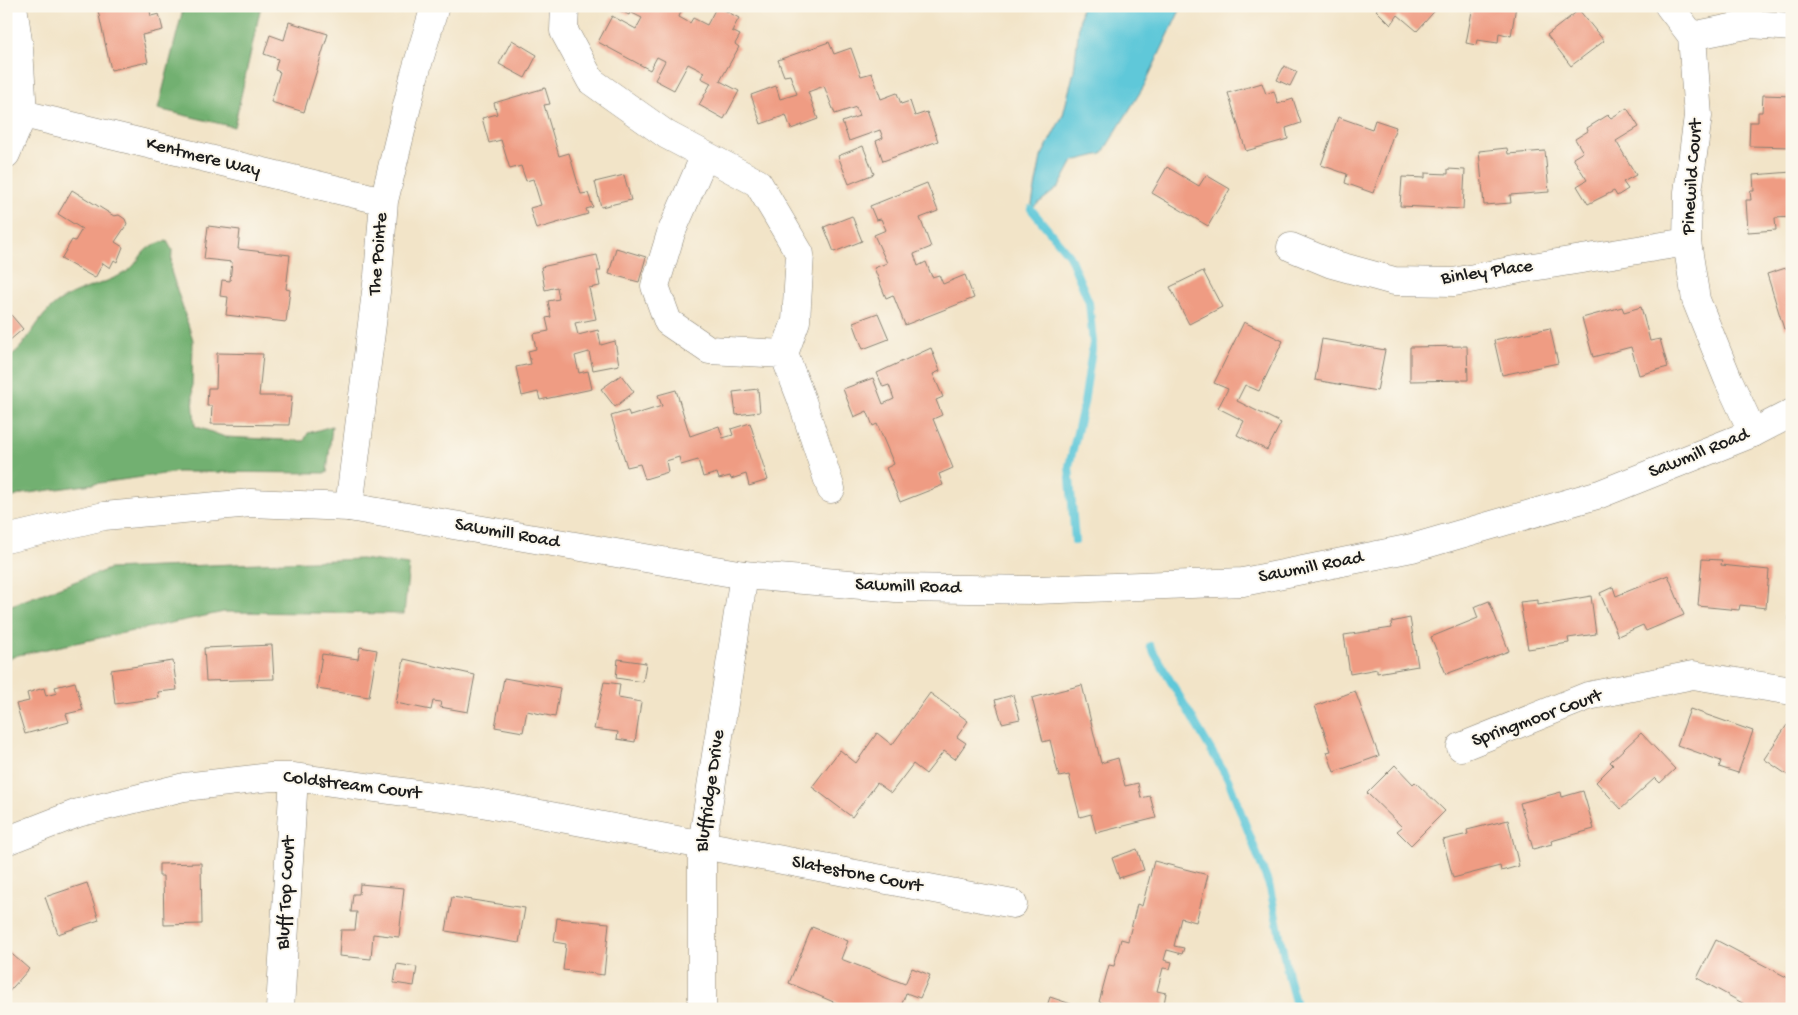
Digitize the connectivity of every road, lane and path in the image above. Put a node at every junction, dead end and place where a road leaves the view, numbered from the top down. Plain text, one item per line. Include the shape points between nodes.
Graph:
1 (13, 6) edge
2 (435, 6) edge
3 (565, 6) edge
4 (1669, 6) edge
5 (1792, 27) edge
6 (1692, 36) junction
7 (23, 114) junction
8 (6, 154) edge
9 (705, 155) junction
10 (384, 201) junction
11 (1687, 242) junction
12 (1291, 247) dead end
13 (784, 354) junction
14 (1792, 413) edge
15 (1753, 432) junction
16 (831, 489) dead end
17 (350, 507) junction
18 (6, 539) edge
19 (744, 575) junction
20 (1792, 690) edge
21 (1461, 748) dead end
22 (294, 777) junction
23 (6, 841) edge
24 (702, 845) junction
25 (1013, 904) dead end
26 (280, 1009) edge
27 (702, 1009) edge

1 - 7 street
2 - 10 street, The Pointe
3 - 9 street via 564,30 591,81 667,135
4 - 6 street
5 - 6 street via 1751,24
6 - 11 street, Pinewild Court via 1698,116 1688,192
7 - 8 street
7 - 10 street, Kentmere Way
9 - 13 street via 758,183 800,254 796,321
9 - 13 street via 672,233 655,286 668,322 709,350
10 - 17 street, The Pointe
11 - 12 street, Binley Place via 1454,282 1394,281 1332,264
11 - 15 street, Pinewild Court via 1696,300
13 - 16 street
14 - 15 street, Sawmill Road
15 - 19 street, Sawmill Road via 1590,497 1412,548 1243,582 986,590 896,588
17 - 18 street, Sawmill Road via 251,503 104,516
17 - 19 street, Sawmill Road
19 - 24 street, Bluffridge Drive
20 - 21 street, Springmoor Court via 1693,675 1588,696
22 - 23 street, Coldstream Court via 184,787 78,813
22 - 24 street, Coldstream Court via 476,802
22 - 26 street, Bluff Top Court
24 - 25 street, Slatestone Court
24 - 27 street, Bluffridge Drive

